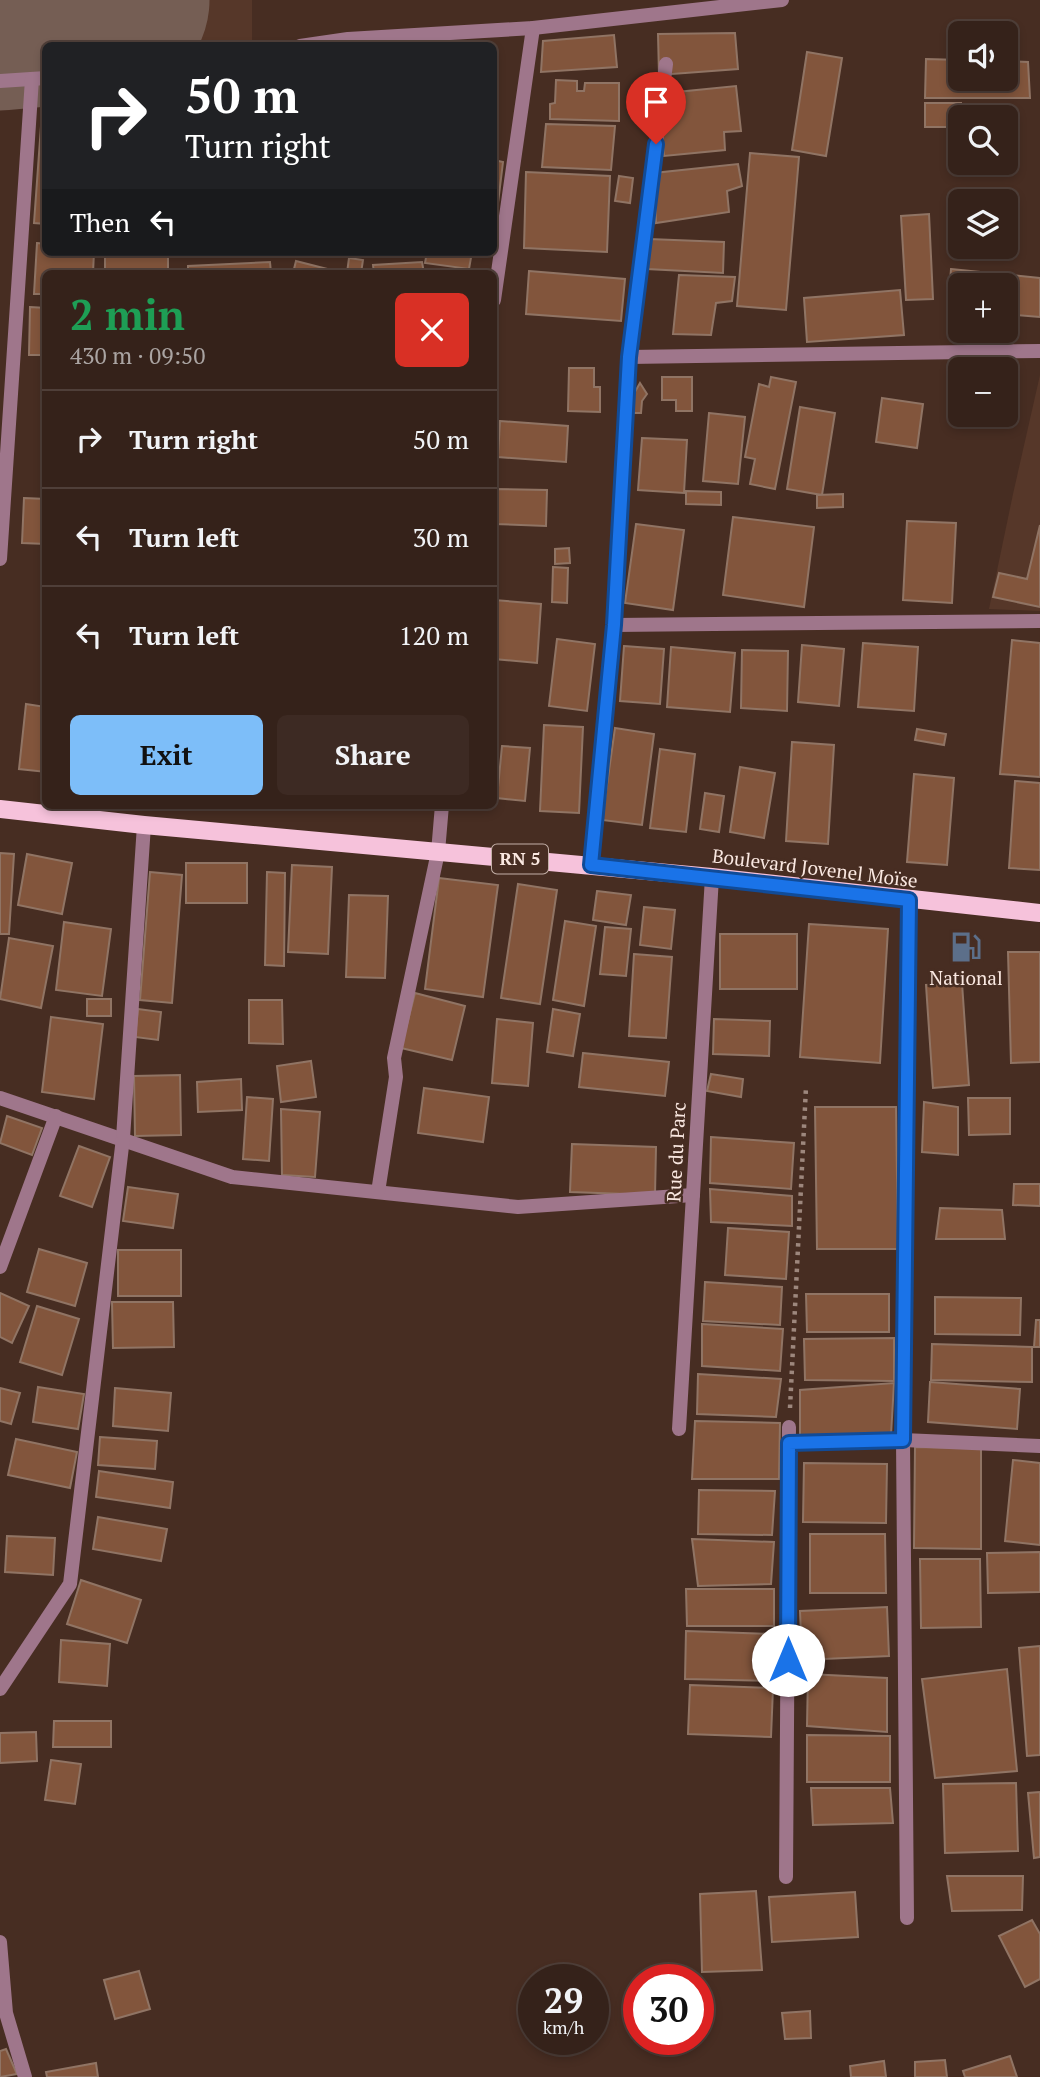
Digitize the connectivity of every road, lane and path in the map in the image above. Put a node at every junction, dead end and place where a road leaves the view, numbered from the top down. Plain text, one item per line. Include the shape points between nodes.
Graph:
1 (782, 0) edge
2 (533, 28) junction
3 (327, 42) edge
4 (666, 64) dead end
5 (39, 79) edge
6 (0, 81) edge
7 (497, 279) edge
8 (1040, 351) edge
9 (629, 357) junction
10 (0, 559) edge
11 (1040, 621) edge
12 (614, 625) junction
13 (0, 809) edge
14 (442, 809) edge
15 (144, 825) junction
16 (438, 852) junction
17 (591, 865) junction
18 (712, 877) junction
19 (909, 900) junction
20 (1040, 913) edge
21 (806, 1087) dead end
22 (0, 1098) edge
23 (56, 1116) junction
24 (123, 1138) junction
25 (378, 1192) junction
26 (693, 1195) junction
27 (0, 1267) edge
28 (789, 1427) joint
29 (679, 1429) dead end
30 (903, 1440) junction
31 (789, 1443) junction
32 (1040, 1446) edge
33 (2, 1679) edge
34 (786, 1877) dead end
35 (907, 1918) dead end
36 (0, 1942) edge
37 (25, 2077) edge

1 - 2 street
2 - 3 street
2 - 7 street
4 - 9 street
5 - 6 street
5 - 10 street
8 - 9 street
9 - 12 street
11 - 12 street
12 - 17 street
13 - 15 main road, Boulevard Jovenel Moïse / RN 5
14 - 16 street
15 - 16 main road, Boulevard Jovenel Moïse / RN 5
15 - 24 street
16 - 17 main road, Boulevard Jovenel Moïse / RN 5
16 - 25 street via 394,1058 396,1077
17 - 18 main road, Boulevard Jovenel Moïse / RN 5
18 - 19 main road, Boulevard Jovenel Moïse / RN 5
18 - 26 street, Rue du Parc
19 - 20 main road, Boulevard Jovenel Moïse / RN 5
19 - 30 street
21 - 28 path
22 - 23 street
23 - 24 street
23 - 27 street
24 - 25 street via 232,1177
24 - 33 street via 70,1584
25 - 26 street via 518,1207
26 - 29 street, Rue du Parc
28 - 31 street
30 - 31 street
30 - 32 street
30 - 35 street
31 - 34 street
36 - 37 street via 6,2013

